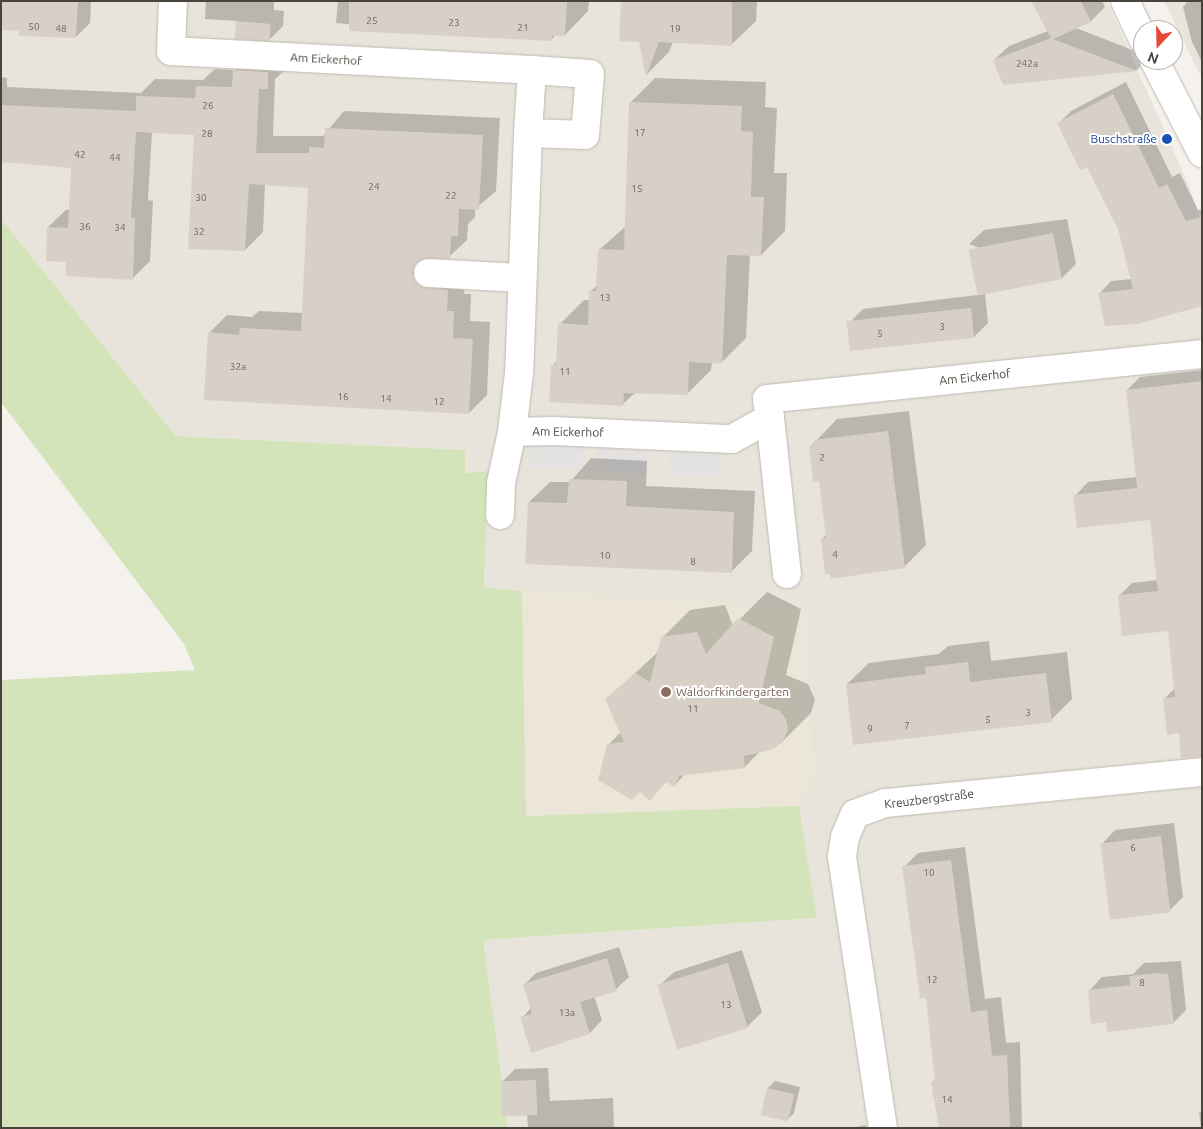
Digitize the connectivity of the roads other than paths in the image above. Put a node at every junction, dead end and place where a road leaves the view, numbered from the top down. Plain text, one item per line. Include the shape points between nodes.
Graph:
1 (173, 1) edge
2 (1125, 1) edge
3 (1134, 20) edge
4 (532, 70) junction
5 (1159, 70) edge
6 (528, 133) junction
7 (1202, 153) edge
8 (428, 273) dead end
9 (521, 278) junction
10 (1202, 354) edge
11 (770, 418) junction
12 (512, 432) junction
13 (500, 514) dead end
14 (788, 574) dead end
15 (1202, 772) edge
16 (884, 1128) edge

1 - 4 street, Am Eickerhof via 171,51
2 - 3 street
4 - 6 street
4 - 6 street, Am Eickerhof via 590,74 586,135
5 - 7 street
6 - 9 street
8 - 9 street
9 - 12 street via 519,372
10 - 11 street, Am Eickerhof via 767,399
11 - 12 street, Am Eickerhof via 732,439 553,430
11 - 14 street, Am Eickerhof
12 - 13 street via 501,483
15 - 16 street, Kreuzbergstraße via 886,803 855,814 845,837 842,856

